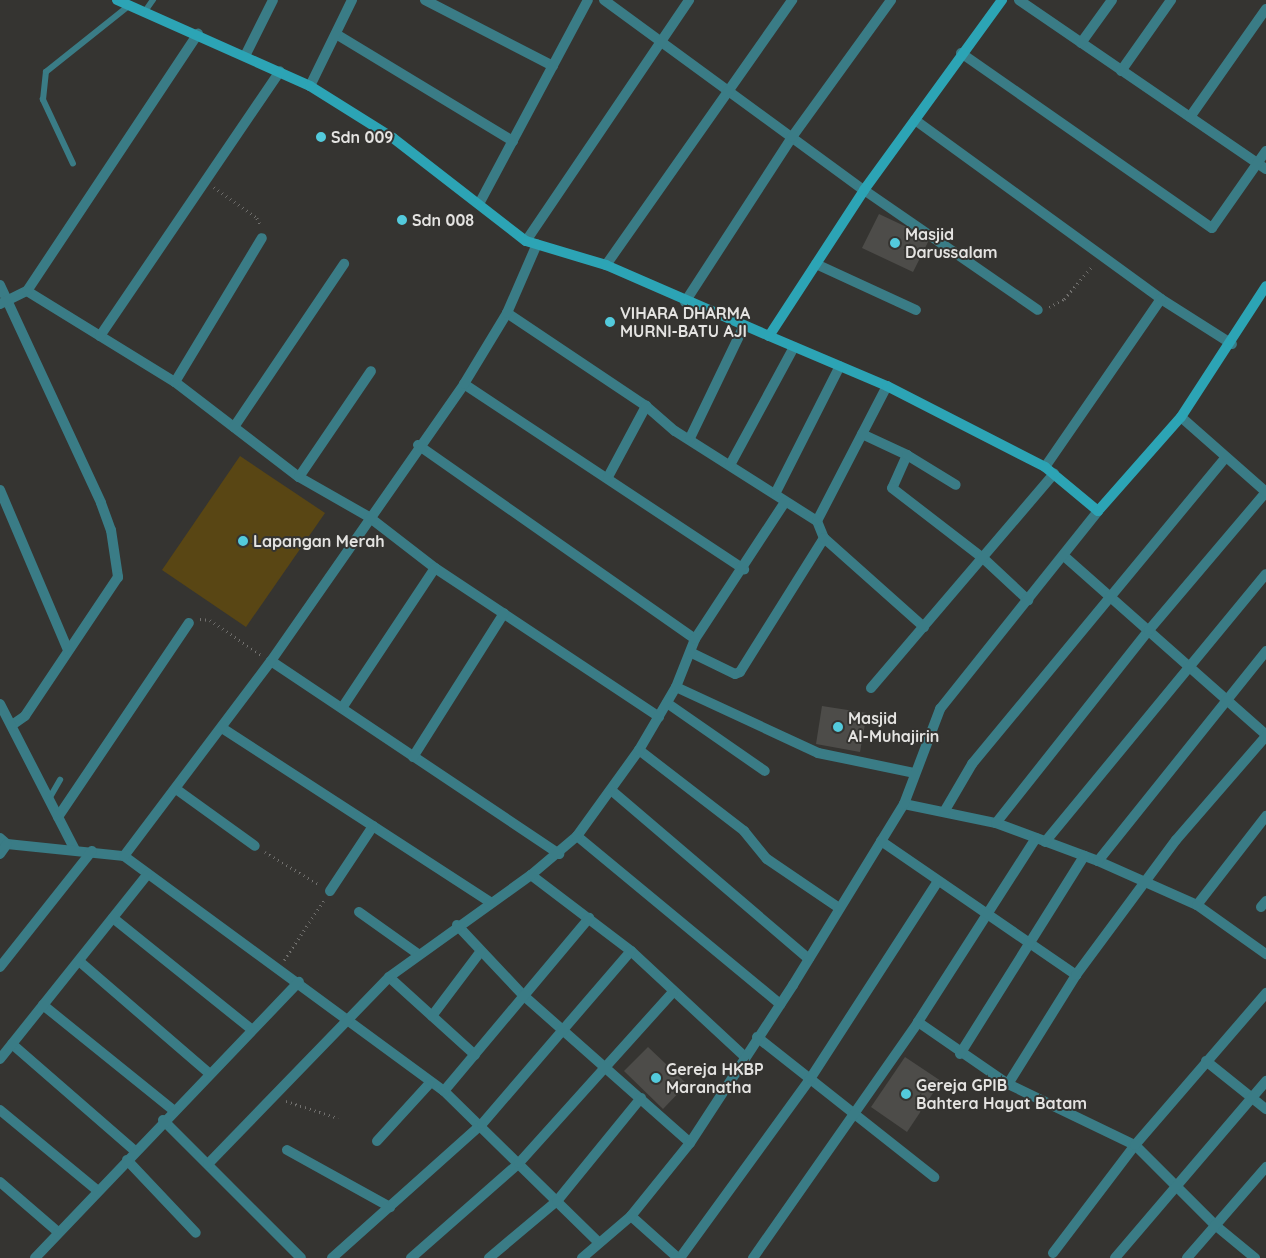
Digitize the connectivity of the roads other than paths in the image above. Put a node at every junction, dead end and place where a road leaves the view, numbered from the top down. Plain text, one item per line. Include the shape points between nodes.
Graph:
1 (117, 0) edge
2 (153, 0) edge
3 (273, 0) edge
4 (352, 0) edge
5 (425, 0) edge
6 (588, 0) edge
7 (604, 0) edge
8 (689, 0) edge
9 (792, 0) edge
10 (891, 0) edge
11 (1002, 0) edge
12 (1019, 0) edge
13 (1112, 0) edge
14 (1171, 0) edge
15 (130, 5) junction
16 (1266, 8) edge
17 (146, 10) junction
18 (198, 34) junction
19 (336, 34) junction
20 (660, 40) junction
21 (1081, 43) junction
22 (961, 53) junction
23 (246, 54) junction
24 (553, 66) junction
25 (280, 70) junction
26 (1121, 70) junction
27 (310, 86) junction
28 (727, 90) junction
29 (1190, 117) junction
30 (914, 120) junction
31 (792, 136) junction
32 (512, 141) junction
33 (1266, 151) edge
34 (73, 164) dead end
35 (1262, 166) edge
36 (864, 190) junction
37 (479, 204) junction
38 (262, 238) road end
39 (526, 241) junction
40 (537, 244) junction
41 (344, 264) dead end
42 (816, 264) junction
43 (606, 265) junction
44 (0, 285) edge
45 (1266, 286) edge
46 (27, 291) junction
47 (1161, 299) junction
48 (685, 302) junction
49 (3, 303) edge
50 (916, 310) dead end
51 (1038, 310) road end
52 (507, 313) junction
53 (744, 326) junction
54 (100, 336) junction
55 (769, 336) junction
56 (1232, 344) junction
57 (794, 347) junction
58 (840, 366) junction
59 (371, 371) dead end
60 (175, 382) junction
61 (464, 384) junction
62 (887, 386) junction
63 (646, 406) junction
64 (1181, 417) junction
65 (234, 427) junction
66 (862, 434) junction
67 (690, 438) junction
68 (418, 445) junction
69 (907, 455) junction
70 (1225, 458) junction
71 (730, 465) junction
72 (1045, 466) junction
73 (1054, 474) junction
74 (299, 477) junction
75 (608, 478) junction
76 (956, 485) dead end
77 (0, 490) edge
78 (776, 492) junction
79 (785, 502) junction
80 (1098, 511) junction
81 (369, 517) junction
82 (817, 521) junction
83 (824, 538) junction
84 (1064, 556) junction
85 (983, 558) junction
86 (435, 568) junction
87 (744, 569) junction
88 (1266, 574) edge
89 (1110, 596) junction
90 (1028, 600) junction
91 (504, 613) junction
92 (189, 623) road end
93 (924, 627) junction
94 (1149, 630) junction
95 (695, 639) junction
96 (68, 650) junction
97 (1266, 651) edge
98 (692, 653) junction
99 (271, 661) junction
100 (1188, 665) junction
101 (676, 687) junction
102 (871, 688) dead end
103 (1225, 698) junction
104 (667, 703) junction
105 (0, 704) edge
106 (342, 708) junction
107 (659, 717) junction
108 (12, 725) junction
109 (222, 728) junction
110 (1266, 735) edge
111 (639, 750) junction
112 (413, 757) junction
113 (765, 771) dead end
114 (915, 773) junction
115 (60, 780) dead end
116 (176, 788) junction
117 (611, 790) junction
118 (49, 799) junction
119 (904, 804) junction
120 (944, 812) junction
121 (1266, 816) edge
122 (58, 817) junction
123 (996, 823) junction
124 (373, 826) junction
125 (577, 836) junction
126 (1041, 840) junction
127 (4, 841) edge
128 (881, 841) junction
129 (256, 846) road end
130 (75, 850) junction
131 (92, 851) junction
132 (0, 854) edge
133 (559, 854) junction
134 (124, 856) junction
135 (1084, 856) junction
136 (1098, 861) junction
137 (147, 875) junction
138 (531, 875) junction
139 (937, 883) junction
140 (1145, 883) junction
141 (330, 891) road end
142 (490, 902) junction
143 (1197, 905) junction
144 (839, 908) junction
145 (359, 912) dead end
146 (984, 913) junction
147 (113, 918) junction
148 (589, 918) junction
149 (457, 925) junction
150 (1028, 943) junction
151 (481, 951) junction
152 (631, 951) junction
153 (418, 954) junction
154 (1266, 954) edge
155 (808, 959) junction
156 (79, 961) junction
157 (0, 967) edge
158 (1076, 975) junction
159 (389, 977) junction
160 (299, 982) junction
161 (673, 992) junction
162 (1266, 993) edge
163 (523, 995) junction
164 (780, 1004) junction
165 (43, 1005) junction
166 (432, 1016) junction
167 (344, 1019) junction
168 (918, 1022) junction
169 (251, 1029) junction
170 (563, 1031) junction
171 (757, 1037) junction
172 (12, 1044) junction
173 (960, 1054) junction
174 (475, 1055) junction
175 (745, 1057) junction
176 (0, 1059) edge
177 (1206, 1062) junction
178 (603, 1068) junction
179 (210, 1074) junction
180 (810, 1079) junction
181 (1266, 1081) edge
182 (429, 1084) junction
183 (1008, 1084) junction
184 (444, 1091) junction
185 (1251, 1097) junction
186 (641, 1098) junction
187 (1266, 1109) edge
188 (0, 1110) edge
189 (172, 1110) junction
190 (858, 1115) junction
191 (163, 1120) junction
192 (482, 1124) junction
193 (376, 1141) dead end
194 (690, 1143) junction
195 (1136, 1145) junction
196 (287, 1150) dead end
197 (135, 1151) junction
198 (126, 1160) junction
199 (519, 1163) junction
200 (208, 1164) junction
201 (1266, 1167) edge
202 (934, 1177) dead end
203 (0, 1182) edge
204 (1178, 1188) junction
205 (98, 1191) junction
206 (557, 1201) junction
207 (390, 1207) junction
208 (631, 1216) junction
209 (1214, 1225) junction
210 (58, 1232) junction
211 (196, 1233) dead end
212 (598, 1242) junction
213 (1053, 1256) edge
214 (35, 1258) edge
215 (301, 1258) edge
216 (332, 1258) edge
217 (411, 1258) edge
218 (489, 1258) edge
219 (582, 1258) edge
220 (679, 1258) edge
221 (753, 1258) edge
222 (1115, 1258) edge
223 (1187, 1258) edge
224 (1255, 1258) edge

1 - 15 street
2 - 17 lane
3 - 23 street
4 - 19 street
5 - 24 street
6 - 24 street
7 - 20 street
8 - 20 street
9 - 28 street
10 - 31 street
11 - 22 street
12 - 21 street
13 - 21 street
14 - 26 street
15 - 17 street
15 - 34 lane via 46,72 43,100
16 - 29 street
17 - 18 street
18 - 23 street
18 - 46 street
19 - 27 street
19 - 32 street
20 - 28 street
20 - 39 street
21 - 26 street
22 - 30 street
22 - 35 street via 1212,228
23 - 25 street
24 - 32 street
25 - 27 street
25 - 54 street
26 - 29 street
27 - 37 street via 393,138
28 - 31 street
28 - 43 street
29 - 35 street
30 - 36 street
30 - 47 street
31 - 36 street
31 - 48 street
32 - 37 street
33 - 35 street
36 - 42 street
36 - 51 street
37 - 39 street
38 - 60 street
39 - 40 street
40 - 43 street
40 - 52 street
41 - 65 street
42 - 50 street
42 - 55 street
43 - 48 street
44 - 49 street
45 - 56 street
46 - 49 street
46 - 54 street
47 - 56 street
47 - 72 street
48 - 53 street
49 - 96 street via 101,503 117,558 118,577
52 - 61 street
52 - 63 street
53 - 55 street
53 - 67 street
54 - 60 street
55 - 57 street
56 - 64 street
57 - 58 street
57 - 71 street
58 - 62 street
58 - 78 street
59 - 74 street
60 - 65 street
61 - 68 street
61 - 75 street
62 - 66 street
62 - 72 street
63 - 67 street
63 - 75 street
64 - 70 street
64 - 80 street
65 - 74 street
66 - 69 street
66 - 82 street
67 - 71 street
68 - 81 street
68 - 95 street
69 - 76 street
69 - 85 street via 892,488
70 - 89 street
70 - 94 street via 1266,492
71 - 78 street
72 - 73 street
73 - 80 street
73 - 85 street
74 - 81 street
75 - 87 street
77 - 96 street
78 - 79 street
79 - 82 street
79 - 87 street
80 - 84 street
81 - 86 street
81 - 99 street
82 - 83 street
83 - 93 street
83 - 98 street via 740,672 735,674
84 - 89 street
84 - 90 street
85 - 90 street
85 - 93 street
86 - 91 street
86 - 106 street
87 - 95 street
88 - 100 street
89 - 94 street
89 - 120 street via 972,764
90 - 114 street via 940,709
91 - 107 street
91 - 112 street
92 - 122 street
93 - 102 street
94 - 100 street
94 - 123 street
95 - 98 street
96 - 108 street via 25,716
97 - 103 street
98 - 101 street
99 - 106 street
99 - 109 street
100 - 103 street
100 - 126 street
101 - 104 street
101 - 114 street via 818,752
103 - 110 street
103 - 136 street
104 - 107 street
104 - 113 street
105 - 108 street
106 - 112 street
107 - 111 street
108 - 118 street
109 - 116 street
109 - 124 street
110 - 140 street
111 - 117 street
111 - 144 street via 744,831 767,859
112 - 133 street
114 - 119 street
115 - 118 lane
116 - 129 street
116 - 134 street
117 - 125 street
117 - 155 street
118 - 122 street
119 - 120 street
119 - 128 street
120 - 123 street
121 - 143 street
122 - 130 street
123 - 126 street
124 - 141 street
124 - 142 street
125 - 133 street
125 - 164 street
126 - 135 street
126 - 146 street
127 - 130 street
127 - 132 street
128 - 139 street
128 - 144 street
130 - 131 street
131 - 134 street
131 - 157 street
133 - 138 street
134 - 137 street
135 - 136 street
135 - 150 street
136 - 140 street
137 - 147 street
137 - 160 street
138 - 142 street
138 - 148 street
139 - 146 street
139 - 180 street
140 - 143 street
140 - 158 street
142 - 149 street
143 - 154 street
144 - 155 street
145 - 153 street
146 - 150 street
146 - 168 street
147 - 156 street
147 - 169 street
148 - 152 street
148 - 163 street
149 - 151 street
149 - 153 street
150 - 158 street
150 - 173 street
151 - 163 street
151 - 166 street
152 - 161 street
152 - 170 street
153 - 159 street
155 - 164 street
156 - 165 street
156 - 179 street
158 - 183 street
159 - 166 street
159 - 167 street
160 - 167 street
160 - 169 street
161 - 175 street
161 - 178 street
162 - 177 street
163 - 170 street
163 - 174 street
164 - 171 street
165 - 172 street
165 - 189 street
166 - 174 street
167 - 182 street
167 - 200 street
168 - 173 street
168 - 190 street
169 - 179 street
170 - 178 street
170 - 192 street
171 - 175 street
171 - 180 street
172 - 176 street
172 - 197 street
173 - 183 street
174 - 184 street
175 - 194 street
177 - 185 street
177 - 195 street
178 - 186 street
178 - 199 street
179 - 189 street
180 - 190 street
180 - 220 street
181 - 185 street
182 - 184 street
182 - 193 street
183 - 195 street
184 - 192 street
185 - 187 street
185 - 204 street
186 - 194 street
186 - 206 street
188 - 205 street
189 - 191 street
190 - 202 street
190 - 221 street
191 - 197 street
191 - 200 street
192 - 199 street
192 - 207 street
194 - 208 street
195 - 204 street
195 - 213 street
196 - 207 street
197 - 198 street
198 - 205 street
198 - 211 street
199 - 206 street
199 - 217 street
200 - 215 street
201 - 209 street
203 - 210 street
204 - 209 street
204 - 222 street
205 - 210 street
206 - 212 street
206 - 218 street
207 - 216 street
208 - 212 street
208 - 220 street
209 - 223 street
209 - 224 street
210 - 214 street
212 - 219 street

